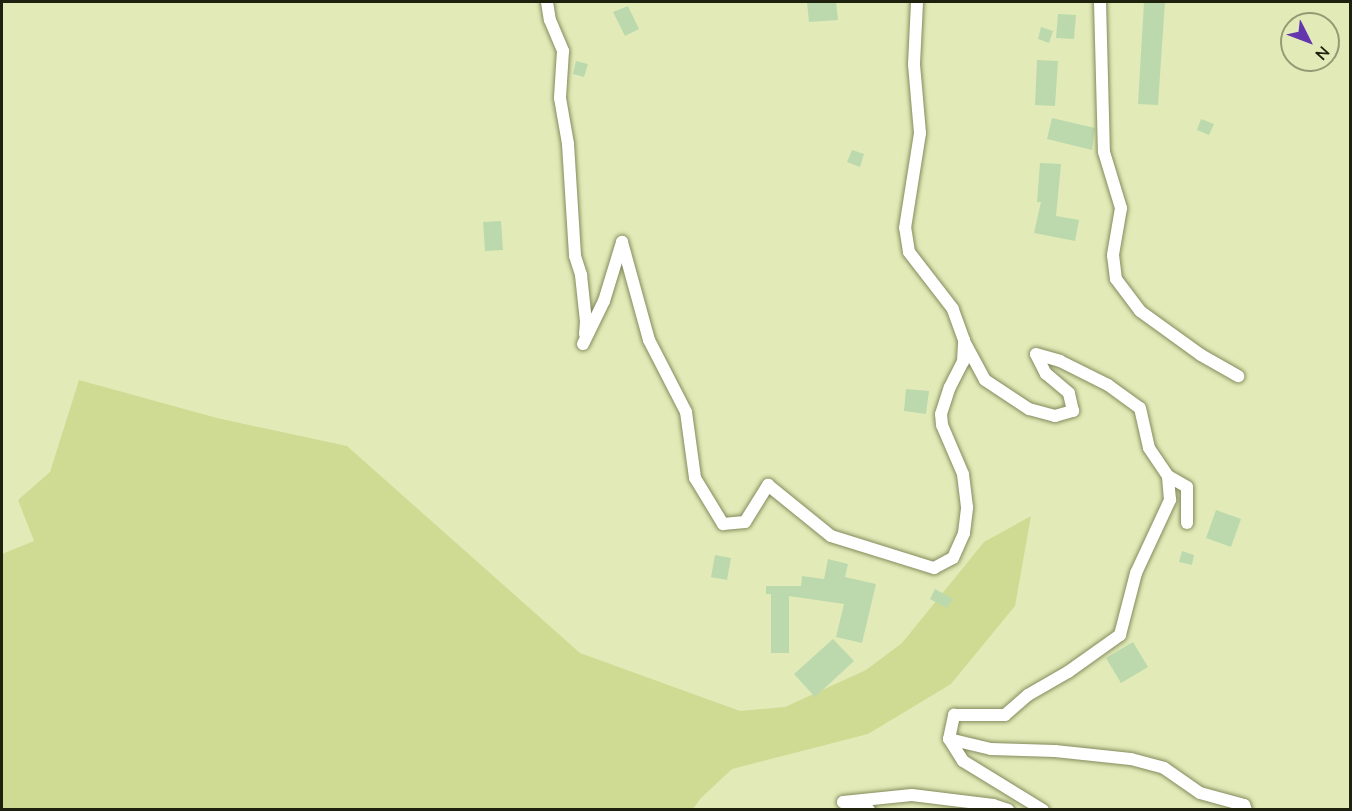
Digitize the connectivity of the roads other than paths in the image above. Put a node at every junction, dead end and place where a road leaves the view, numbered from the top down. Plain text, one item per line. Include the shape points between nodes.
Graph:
1 (547, 2) edge
2 (917, 2) edge
3 (1100, 2) edge
4 (964, 340) junction
5 (1238, 376) dead end
6 (1168, 476) junction
7 (1187, 523) dead end
8 (949, 739) junction
9 (869, 810) edge
10 (1008, 810) edge
11 (1043, 810) edge
12 (1246, 810) edge

1 - 4 street via 563,51 560,98 568,144 575,256 586,322 583,344 604,301 622,242 649,340 686,412 695,478 723,524 745,522 768,485 831,536 934,568 953,558 964,533 967,507 963,474 941,414 963,362
2 - 4 street via 914,64 920,133 905,228 909,252 953,309
3 - 5 street via 1104,152 1121,208 1113,255 1116,279 1140,311
4 - 6 street via 984,380 1029,409 1055,416 1073,411 1069,393 1046,374 1036,354 1060,361 1108,385 1140,408 1149,447
6 - 7 street via 1187,487
6 - 8 street via 1170,500 1136,573 1120,635 1028,695 1005,715 954,714
8 - 11 street via 963,761
8 - 12 street via 991,749 1131,759 1164,768 1200,793 1244,805
9 - 10 street via 843,802 912,795

